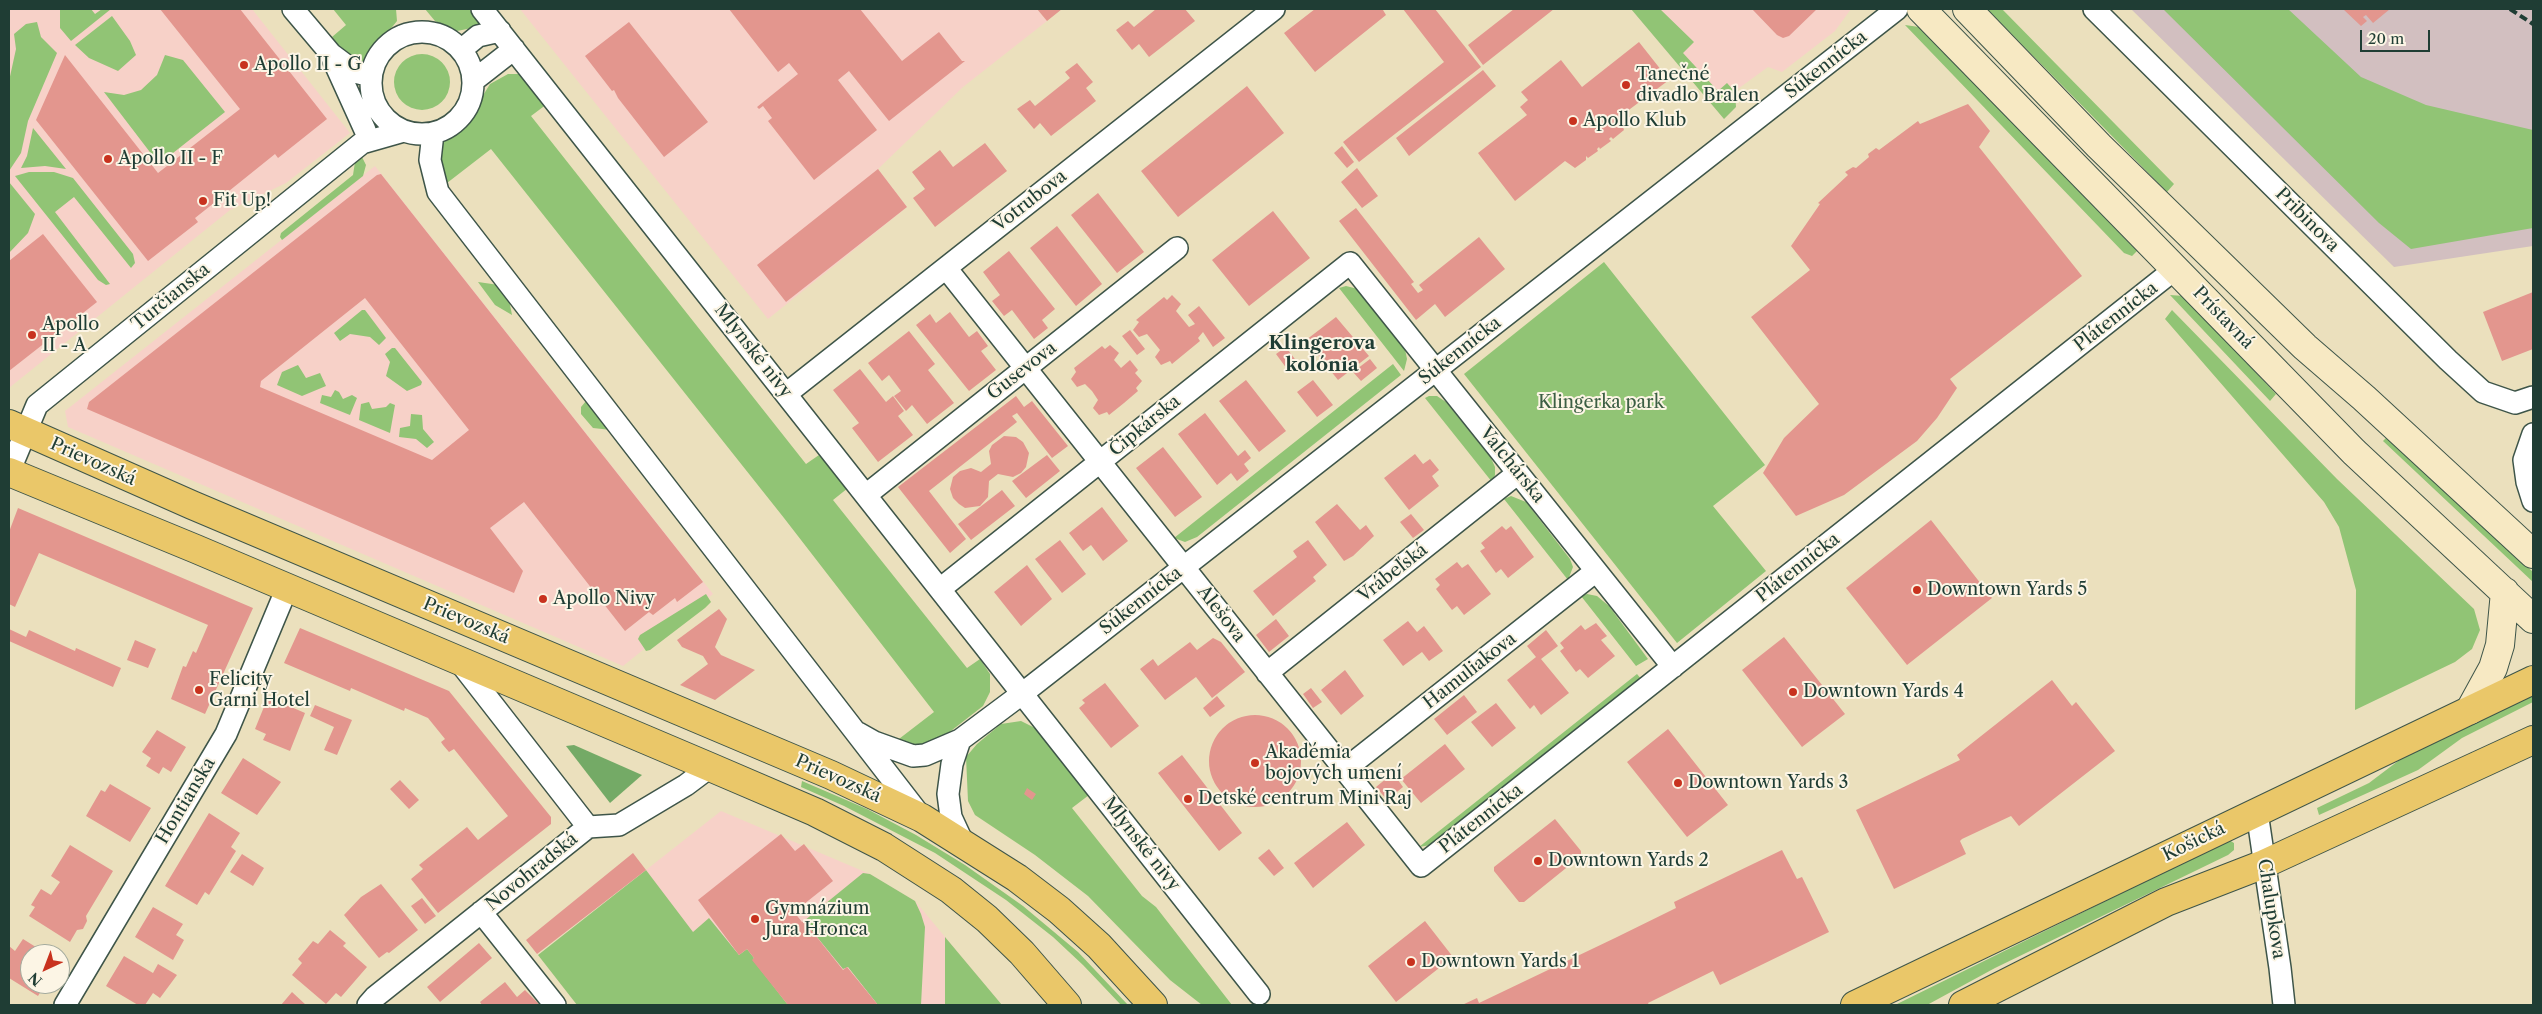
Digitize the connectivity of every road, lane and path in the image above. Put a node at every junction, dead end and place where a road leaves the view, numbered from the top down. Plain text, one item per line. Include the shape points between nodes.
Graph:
1 (293, 9) edge
2 (482, 9) edge
3 (1274, 9) edge
4 (1897, 9) edge
5 (1921, 9) edge
6 (1967, 9) edge
7 (2094, 9) edge
8 (507, 41) junction
9 (461, 50) junction
10 (331, 54) junction
11 (473, 81) junction
12 (371, 85) junction
13 (404, 131) junction
14 (433, 133) junction
15 (363, 136) junction
16 (1177, 248) dead end
17 (1350, 263) joint
18 (946, 268) junction
19 (2175, 269) junction
20 (1026, 368) junction
21 (1436, 370) junction
22 (786, 394) junction
23 (2533, 396) edge
24 (18, 428) edge
25 (2533, 434) edge
26 (1100, 462) junction
27 (9, 472) edge
28 (1518, 473) junction
29 (866, 495) junction
30 (2533, 501) edge
31 (2533, 554) edge
32 (1184, 568) junction
33 (1596, 571) junction
34 (287, 588) junction
35 (940, 589) junction
36 (2505, 592) junction
37 (2533, 619) edge
38 (458, 660) junction
39 (1674, 667) junction
40 (1267, 673) junction
41 (2533, 680) edge
42 (1023, 694) junction
43 (2470, 710) junction
44 (858, 734) junction
45 (960, 740) junction
46 (2528, 745) edge
47 (710, 767) junction
48 (1344, 770) junction
49 (2257, 812) junction
50 (922, 818) junction
51 (588, 827) junction
52 (963, 842) junction
53 (2264, 864) junction
54 (1421, 866) joint
55 (481, 912) junction
56 (1260, 994) dead end
57 (65, 1005) edge
58 (368, 1005) edge
59 (555, 1005) edge
60 (1067, 1005) edge
61 (1154, 1005) edge
62 (1855, 1005) edge
63 (1963, 1005) edge
64 (2284, 1005) edge

1 - 10 street
2 - 8 street, Mlynské nivy
3 - 18 street, Votrubova
4 - 21 street, Súkennícka
5 - 19 main road, Prístavná
6 - 31 main road, Prístavná via 2099,146 2298,340
7 - 23 street, Pribinova via 2483,392 2515,403
8 - 9 street via 478,36
8 - 11 street
8 - 22 street, Mlynské nivy
9 - 11 street via 470,64
9 - 12 street via 434,33 407,34 383,49 375,62
10 - 12 street
10 - 15 street
11 - 14 street via 469,102 462,114 446,128
12 - 13 street via 380,112
12 - 15 street
13 - 14 street
13 - 15 street, Turčianska
14 - 44 street via 430,160 438,192
15 - 24 street, Turčianska via 37,405
16 - 20 street, Gusevova
17 - 21 street, Valchárska
17 - 26 street, Čipkárska
18 - 20 street, Alešova
18 - 22 street, Votrubova
19 - 36 main road, Prístavná via 2354,452
19 - 39 street, Plátennícka
20 - 26 street, Alešova
20 - 29 street, Gusevova
21 - 28 street, Valchárska
21 - 32 street, Súkennícka
22 - 29 street, Mlynské nivy
24 - 27 street, Turčianska
24 - 50 main road, Prievozská via 192,505 831,775
25 - 30 street via 2524,460
26 - 32 street, Alešova
26 - 35 street, Čipkárska
27 - 34 main road
28 - 33 street, Valchárska
28 - 40 street, Vrábeľská
29 - 35 street, Mlynské nivy
32 - 40 street, Alešova
32 - 42 street, Súkennícka
33 - 39 street, Valchárska
33 - 48 street, Hamuliakova
34 - 38 main road
34 - 57 street, Hontianska via 226,734
35 - 42 street, Mlynské nivy
36 - 37 main road, Prístavná
36 - 43 main road via 2493,668
38 - 47 main road
38 - 51 street
39 - 54 street, Plátennícka
40 - 48 street, Alešova
41 - 43 main road, Košická
42 - 45 street
42 - 56 street, Mlynské nivy
43 - 49 main road, Košická
44 - 45 street via 913,756 925,755
44 - 50 street
45 - 52 street via 952,764 948,794 951,817
46 - 53 main road
47 - 51 street, Novohradská via 619,825
47 - 60 main road via 815,812 923,870 987,919
48 - 54 street, Alešova
49 - 53 street, Chalupkova
49 - 62 main road, Košická
50 - 52 main road
51 - 55 street, Novohradská
52 - 61 main road via 1059,910 1099,946
53 - 63 main road via 2166,902
53 - 64 street, Chalupkova
55 - 58 street, Novohradská
55 - 59 street

